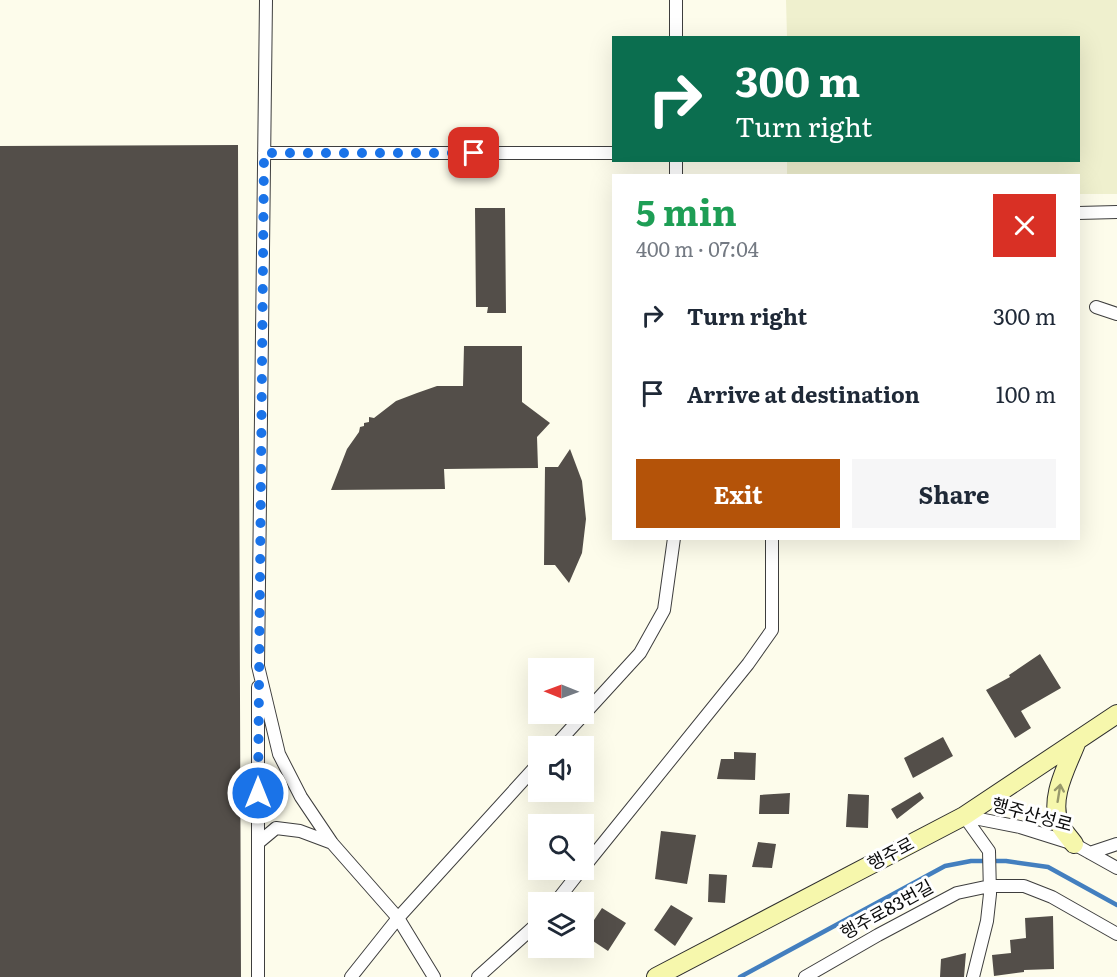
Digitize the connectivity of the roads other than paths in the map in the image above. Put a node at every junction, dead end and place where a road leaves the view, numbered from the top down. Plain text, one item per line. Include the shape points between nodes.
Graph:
1 (266, 0) edge
2 (676, 0) edge
3 (676, 36) edge
4 (264, 153) junction
5 (612, 153) edge
6 (1117, 212) edge
7 (1080, 213) edge
8 (1096, 307) dead end
9 (1117, 314) edge
10 (674, 540) edge
11 (772, 540) edge
12 (258, 666) junction
13 (1117, 714) edge
14 (564, 736) edge
15 (1077, 741) junction
16 (528, 776) edge
17 (963, 816) junction
18 (258, 843) junction
19 (332, 843) junction
20 (1117, 844) edge
21 (1082, 849) junction
22 (594, 854) edge
23 (1117, 868) edge
24 (573, 880) edge
25 (990, 886) junction
26 (564, 892) edge
27 (398, 918) junction
28 (528, 932) edge
29 (1117, 934) edge
30 (258, 977) edge
31 (351, 977) edge
32 (434, 977) edge
33 (478, 977) edge
34 (656, 977) edge
35 (805, 977) edge
36 (973, 977) edge

1 - 4 street
2 - 3 street
4 - 5 street
4 - 12 street
6 - 7 street
8 - 9 street
10 - 14 street via 664,610 640,653
11 - 22 street via 772,630
12 - 18 street
12 - 19 street via 279,754 301,797
13 - 15 main road, 행주로
15 - 17 main road, 행주로
21 -> 15 main road via 1060,824 1057,810 1061,781
16 - 27 street
17 - 21 street, 행주산성로 via 1020,827
17 - 25 street via 989,851
17 - 34 main road, 행주로
18 - 19 street via 276,828 300,831
18 - 30 street
19 - 27 street
20 - 21 street, 행주산성로
21 - 23 street, 행주산성로
24 - 26 street
25 - 29 street, 행주로83번길 via 1024,886 1052,897
25 - 35 street, 행주로83번길 via 957,893
25 - 36 street via 987,921
27 - 31 street
27 - 32 street
28 - 33 street

